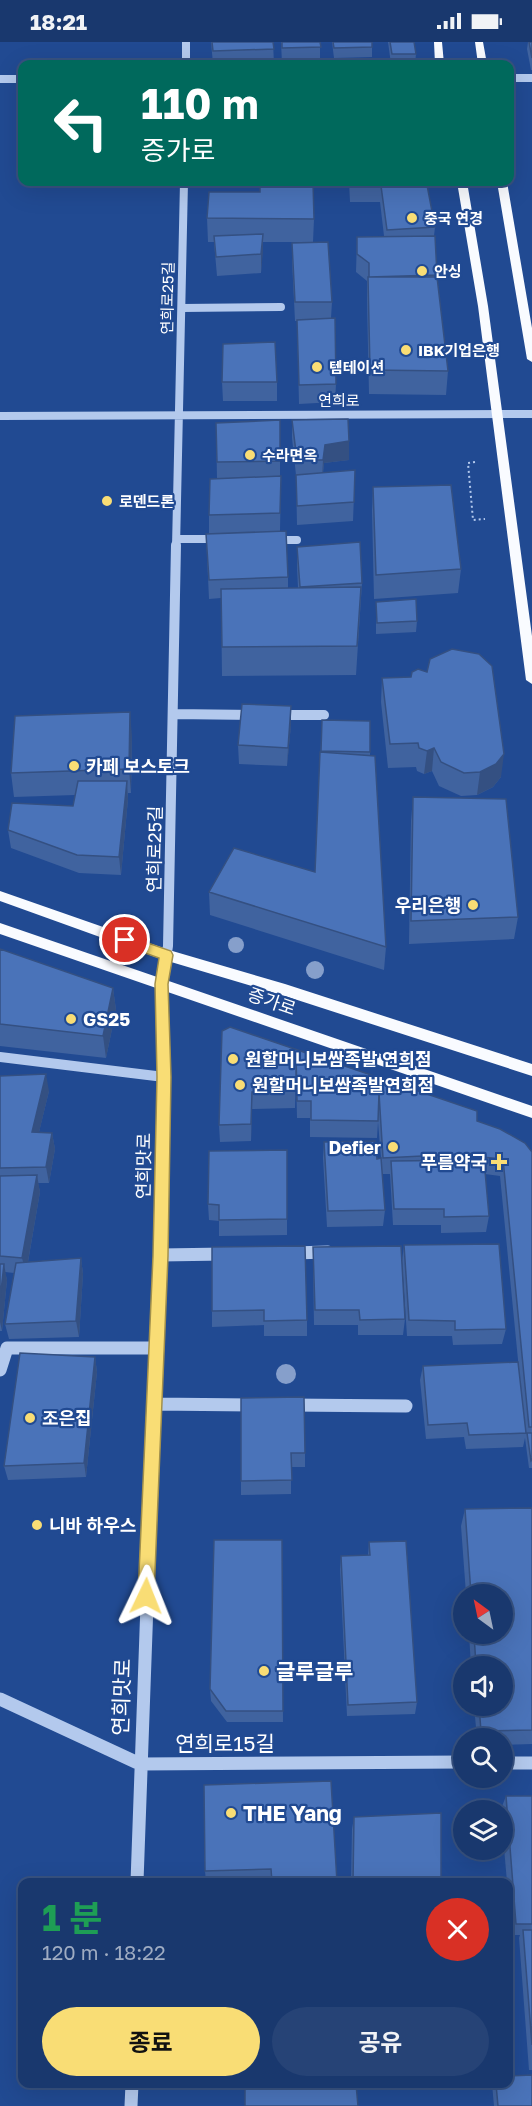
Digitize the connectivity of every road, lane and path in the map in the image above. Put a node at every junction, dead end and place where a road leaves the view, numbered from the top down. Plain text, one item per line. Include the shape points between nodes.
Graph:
1 (186, 42) edge
2 (438, 42) edge
3 (479, 42) edge
4 (186, 60) edge
5 (440, 60) edge
6 (482, 60) edge
7 (514, 78) edge
8 (532, 78) edge
9 (0, 79) edge
10 (18, 79) edge
11 (184, 186) edge
12 (463, 186) edge
13 (503, 186) edge
14 (281, 307) dead end
15 (182, 308) junction
16 (532, 359) edge
17 (179, 414) junction
18 (498, 414) junction
19 (532, 414) edge
20 (0, 416) edge
21 (479, 462) dead end
22 (486, 519) dead end
23 (177, 539) junction
24 (231, 539) edge
25 (264, 539) edge
26 (297, 540) dead end
27 (532, 680) edge
28 (173, 714) junction
29 (324, 715) dead end
30 (0, 896) edge
31 (0, 928) edge
32 (166, 955) junction
33 (162, 984) junction
34 (0, 1058) edge
35 (532, 1070) edge
36 (164, 1077) junction
37 (532, 1112) edge
38 (337, 1252) edge
39 (278, 1253) edge
40 (243, 1254) edge
41 (160, 1256) junction
42 (155, 1348) junction
43 (0, 1370) edge
44 (153, 1404) junction
45 (406, 1406) dead end
46 (0, 1700) edge
47 (453, 1762) edge
48 (513, 1763) edge
49 (532, 1763) edge
50 (140, 1764) junction
51 (137, 1878) edge
52 (132, 2088) edge
53 (131, 2106) edge

1 - 4 street
2 - 5 main road
3 - 6 main road
7 - 8 street
9 - 10 street
11 - 15 street, 연희로25길
12 - 18 main road via 484,303
13 - 16 main road
14 - 15 street
15 - 17 street, 연희로25길
17 - 18 street, 연희로
17 - 20 street
17 - 23 street, 연희로25길
18 - 19 street, 연희로
18 - 27 main road via 512,551
21 - 22 path via 468,463 473,520
23 - 24 street
23 - 28 street, 연희로25길
25 - 26 street
28 - 29 street
28 - 32 street, 연희로25길
30 - 32 main road, 증가로
31 - 33 main road, 증가로
32 - 33 street, 연희로25길
32 - 35 main road, 증가로
33 - 36 street, 연희맛로
33 - 37 main road, 증가로
34 - 36 street
36 - 41 street, 연희맛로
38 - 39 street
40 - 41 street
41 - 42 street, 연희맛로
42 - 43 street via 8,1348
42 - 44 street, 연희맛로
44 - 45 street
44 - 50 street, 연희맛로
46 - 50 street, 연희로15길
47 - 50 street, 연희로15길
48 - 49 street
50 - 51 street, 연희맛로
52 - 53 street

